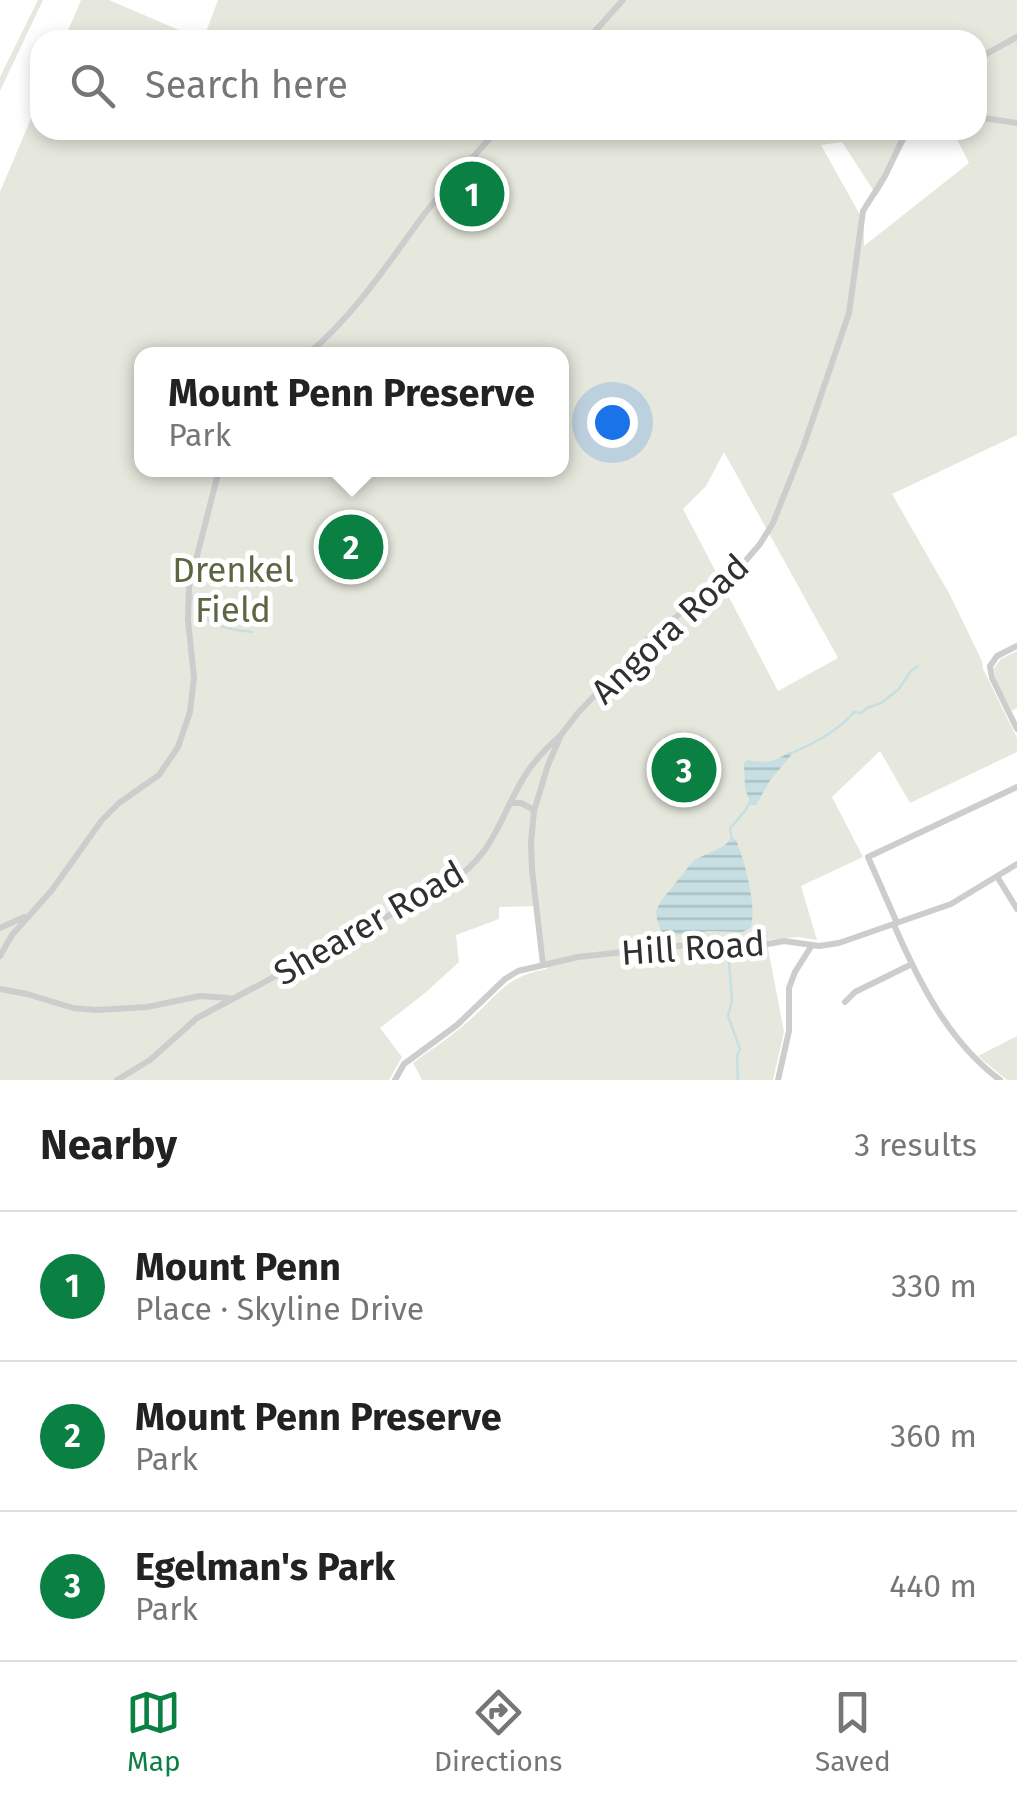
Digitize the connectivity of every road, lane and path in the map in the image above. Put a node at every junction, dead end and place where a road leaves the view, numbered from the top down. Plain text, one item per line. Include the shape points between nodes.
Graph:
1 (623, 0) edge
2 (596, 30) edge
3 (1017, 36) edge
4 (987, 53) edge
5 (987, 119) edge
6 (1017, 124) edge
7 (489, 140) edge
8 (903, 140) edge
9 (316, 347) edge
10 (217, 477) edge
11 (1017, 646) edge
12 (1017, 730) edge
13 (561, 735) junction
14 (1017, 787) edge
15 (511, 803) junction
16 (534, 811) junction
17 (1017, 864) edge
18 (998, 878) junction
19 (1017, 909) edge
20 (30, 914) junction
21 (896, 924) junction
22 (0, 928) edge
23 (0, 941) edge
24 (812, 945) junction
25 (0, 955) edge
26 (543, 964) junction
27 (912, 964) junction
28 (0, 989) edge
29 (189, 998) junction
30 (230, 998) junction
31 (845, 1002) dead end
32 (197, 1018) junction
33 (117, 1080) edge
34 (396, 1080) edge
35 (778, 1080) edge
36 (1000, 1080) edge

1 - 2 street
3 - 4 street
5 - 6 street
7 - 9 street
8 - 13 street, Angora Road via 863,211 848,313 768,532 742,565 648,639
10 - 20 street via 189,587 194,678 178,747 159,776 109,812
11 - 12 street via 990,666
13 - 15 street, Shearer Road via 538,757
13 - 16 street, Angora Road
14 - 21 street via 868,857
15 - 16 street
15 - 30 street, Shearer Road via 486,850 454,881
16 - 26 street, Angora Road via 531,858
17 - 18 street, Hill Road
18 - 19 street
18 - 21 street, Hill Road
20 - 22 street
20 - 25 street
21 - 24 street, Hill Road
21 - 27 street
23 - 25 street
24 - 26 street, Hill Road via 686,945
24 - 35 street via 789,988 790,1025
26 - 34 street, Hill Road via 505,980 404,1064
27 - 31 street
27 - 36 street via 956,1038
28 - 29 street via 83,1010
29 - 30 street
29 - 32 street via 200,1007
30 - 32 street, Shearer Road
32 - 33 street, Shearer Road

